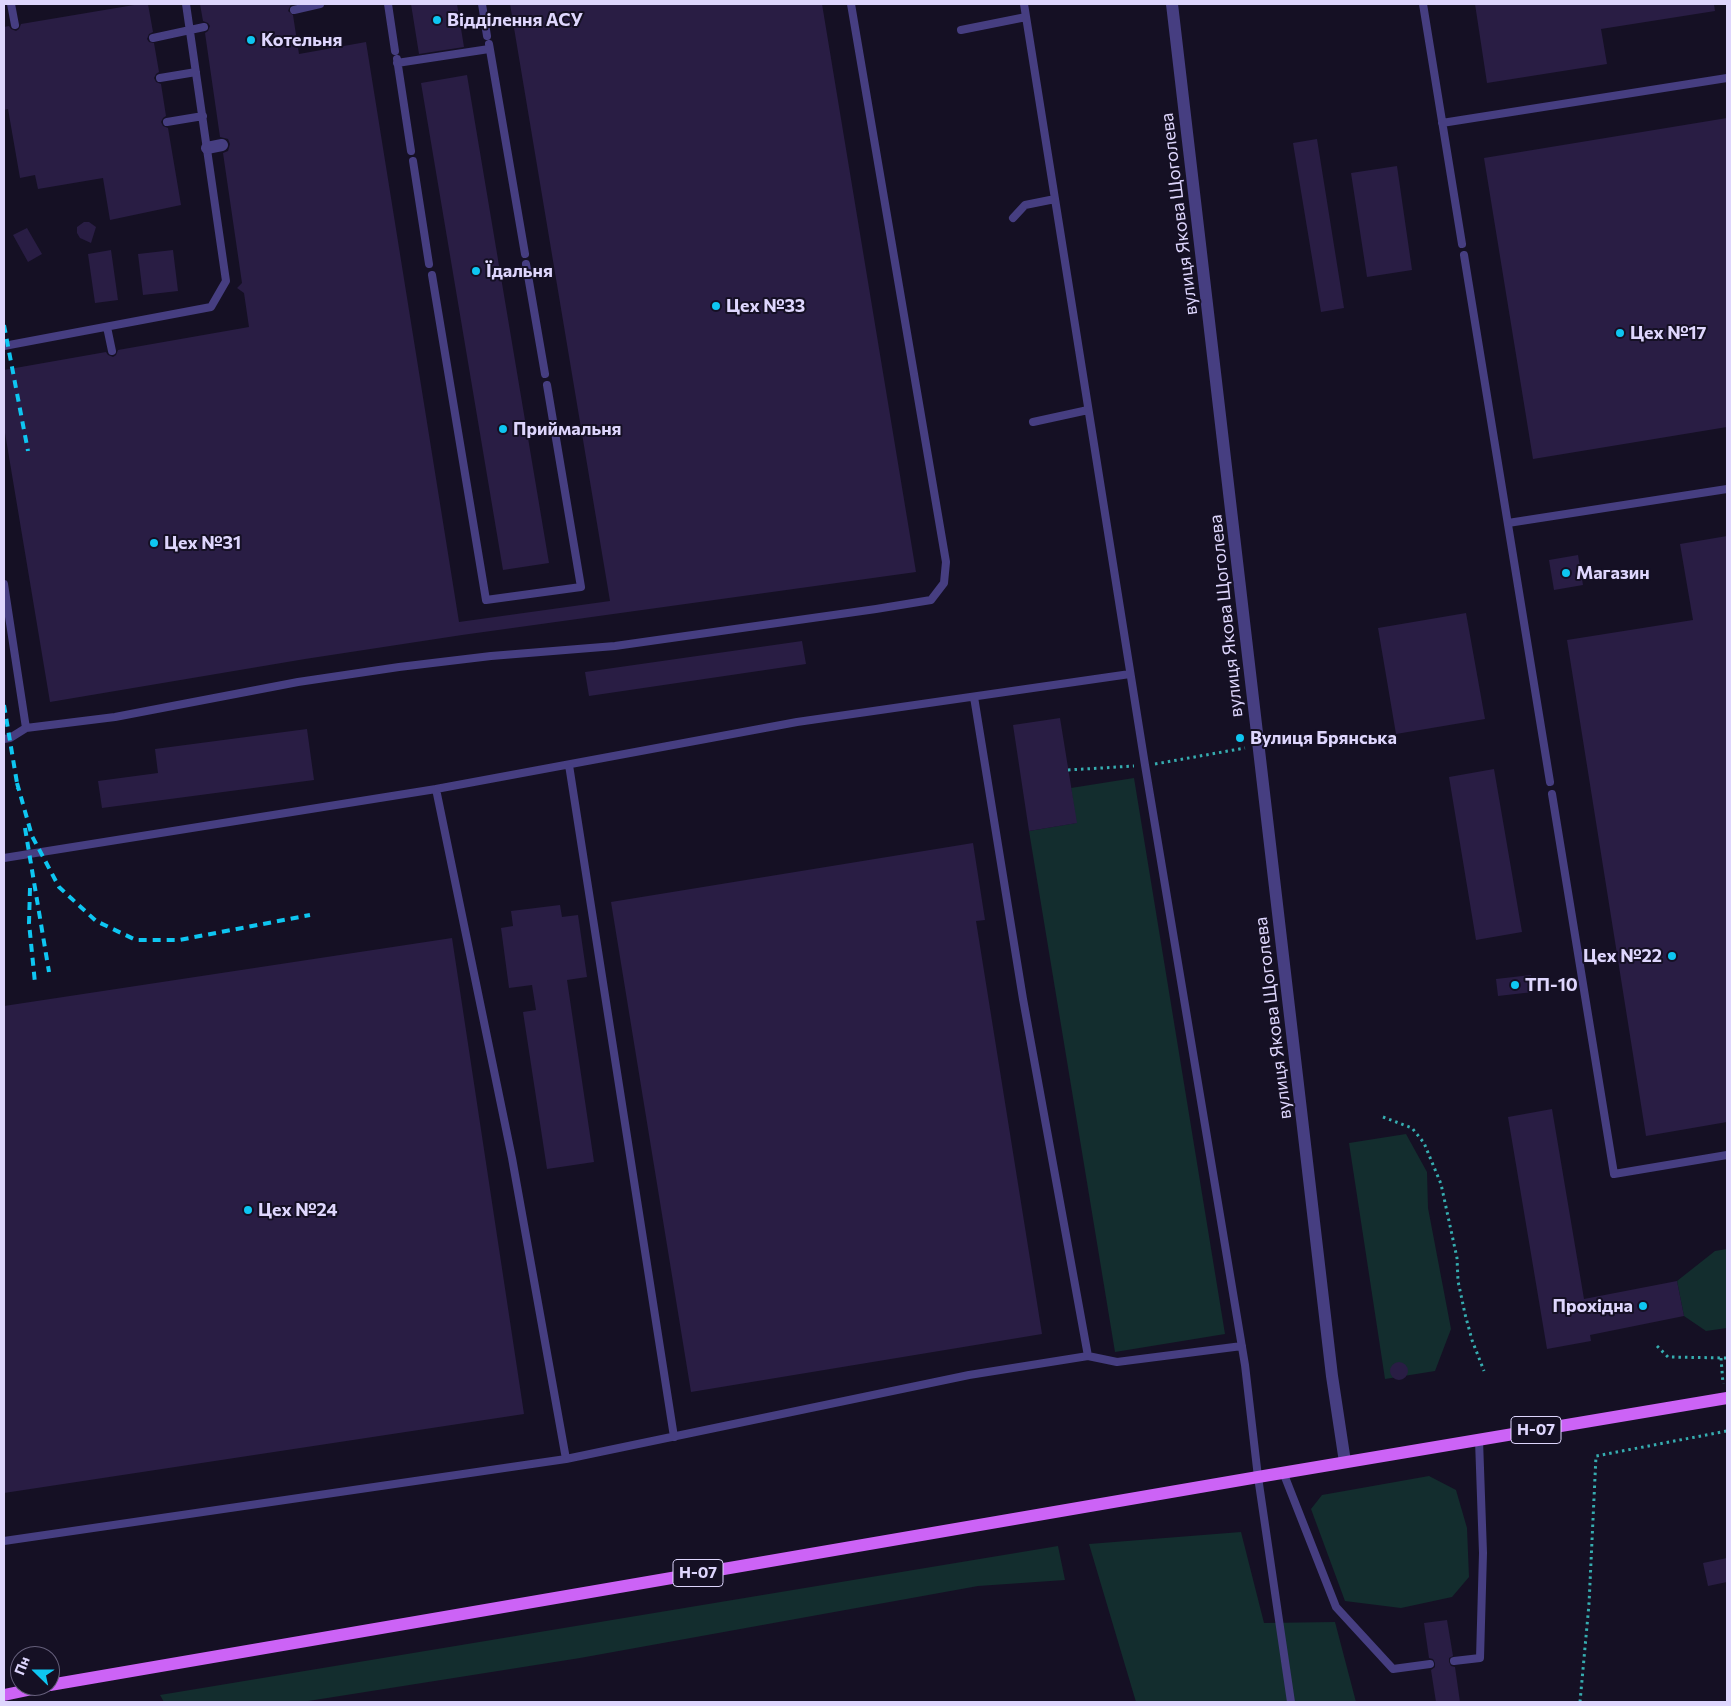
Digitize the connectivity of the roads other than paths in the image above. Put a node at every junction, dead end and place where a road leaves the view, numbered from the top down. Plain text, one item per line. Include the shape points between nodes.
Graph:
1 (11, 4) edge
2 (186, 4) edge
3 (320, 4) edge
4 (388, 4) edge
5 (482, 4) edge
6 (851, 4) edge
7 (1024, 4) edge
8 (1172, 4) edge
9 (1423, 4) edge
10 (294, 10) dead end
11 (1026, 16) junction
12 (15, 25) dead end
13 (204, 27) dead end
14 (190, 30) junction
15 (961, 30) dead end
16 (153, 38) dead end
17 (488, 43) junction
18 (395, 51) dead end
19 (196, 72) junction
20 (160, 78) dead end
21 (1727, 78) edge
22 (203, 116) junction
23 (167, 122) dead end
24 (1442, 122) junction
25 (222, 145) dead end
26 (207, 148) junction
27 (411, 151) dead end
28 (413, 162) dead end
29 (1055, 198) junction
30 (1013, 218) dead end
31 (1462, 244) dead end
32 (525, 254) dead end
33 (1464, 255) dead end
34 (429, 264) dead end
35 (526, 264) dead end
36 (432, 274) dead end
37 (107, 327) junction
38 (4, 346) edge
39 (112, 351) dead end
40 (545, 374) dead end
41 (547, 385) dead end
42 (1088, 410) junction
43 (1033, 422) dead end
44 (1727, 489) edge
45 (1508, 523) junction
46 (4, 584) edge
47 (1130, 674) junction
48 (974, 697) junction
49 (26, 728) junction
50 (4, 739) edge
51 (569, 765) junction
52 (1550, 782) dead end
53 (436, 789) junction
54 (1552, 794) dead end
55 (4, 858) edge
56 (1727, 1155) edge
57 (1242, 1346) junction
58 (1088, 1356) junction
59 (1726, 1399) edge
60 (674, 1437) junction
61 (1479, 1440) junction
62 (566, 1459) junction
63 (1345, 1462) junction
64 (1283, 1472) junction
65 (1258, 1477) junction
66 (4, 1541) edge
67 (1454, 1661) dead end
68 (1430, 1664) dead end
69 (60, 1684) edge
70 (1291, 1702) edge

1 - 12 lane
2 - 14 lane
3 - 10 lane
4 - 18 lane
5 - 17 lane
6 - 49 lane via 946,562 944,583 931,600 615,646 399,667 298,682 115,717
7 - 11 lane
8 - 63 street, вулиця Якова Щоголева via 1331,1366
9 - 24 lane
11 - 15 lane
11 - 29 lane
13 - 14 lane
14 - 16 lane
14 - 19 lane
17 - 27 lane via 397,61
17 - 32 lane
19 - 20 lane
19 - 22 lane
21 - 24 lane
22 - 23 lane
22 - 26 lane
24 - 31 lane
25 - 26 street
26 - 37 lane via 226,281 211,307
28 - 34 lane
29 - 30 lane via 1025,205
29 - 42 lane
33 - 45 lane
35 - 40 lane
36 - 41 lane via 486,600 581,587
37 - 38 lane
37 - 39 lane
42 - 43 lane
42 - 47 lane
44 - 45 lane
45 - 52 lane
46 - 49 lane
47 - 48 lane
47 - 57 lane
48 - 51 lane via 797,722
48 - 58 lane via 1023,999
49 - 50 lane
51 - 53 lane
51 - 60 lane
53 - 55 lane
53 - 62 lane via 512,1158
54 - 56 lane via 1614,1174
57 - 58 lane via 1117,1362
57 - 65 lane
58 - 60 lane via 969,1375
59 - 61 main road, Н-07
60 - 62 lane
61 - 63 main road, Н-07
61 - 67 lane via 1483,1553 1480,1658
62 - 66 lane
63 - 64 main road, Н-07
64 - 65 main road, Н-07
64 - 68 lane via 1336,1607 1393,1669
65 - 69 main road, Н-07
65 - 70 lane

